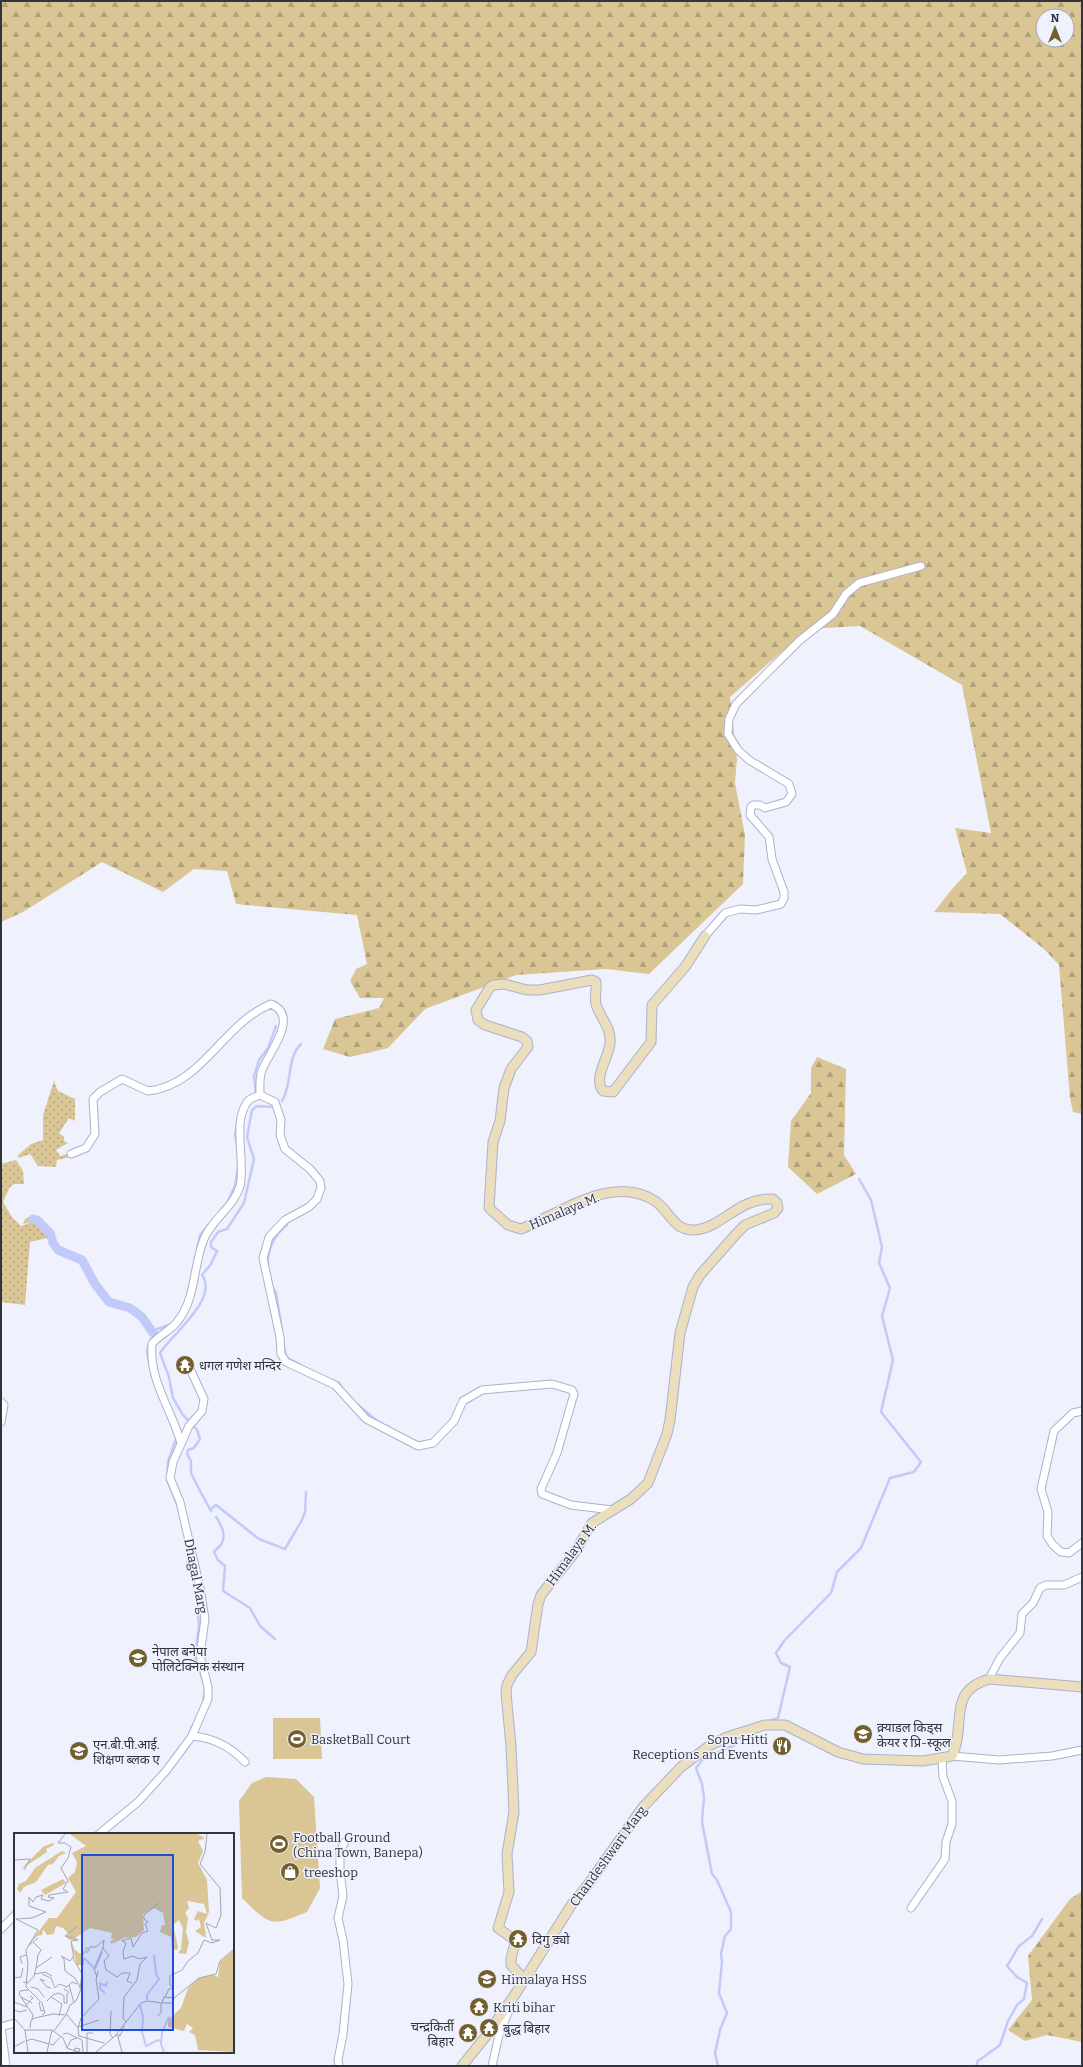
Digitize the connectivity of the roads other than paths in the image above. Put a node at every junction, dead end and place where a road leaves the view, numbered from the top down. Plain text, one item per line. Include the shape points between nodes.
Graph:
1 (921, 566) dead end
2 (705, 936) joint
3 (260, 1094) junction
4 (71, 1154) dead end
5 (191, 1371) dead end
6 (1, 1402) edge
7 (1082, 1411) edge
8 (1, 1422) edge
9 (181, 1443) junction
10 (612, 1510) junction
11 (1082, 1543) edge
12 (1082, 1576) edge
13 (989, 1679) junction
14 (1082, 1687) edge
15 (192, 1736) junction
16 (1082, 1750) edge
17 (952, 1756) junction
18 (942, 1759) junction
19 (245, 1762) dead end
20 (109, 1831) edge
21 (344, 1842) dead end
22 (910, 1908) dead end
23 (14, 1916) edge
24 (1, 1929) edge
25 (525, 1980) junction
26 (516, 1994) junction
27 (14, 2023) edge
28 (1, 2027) edge
29 (6, 2066) edge
30 (339, 2066) edge
31 (462, 2066) edge
32 (492, 2066) edge

1 - 2 street via 859,583 846,594 833,614 799,641 736,704 729,719 728,734 738,750 792,788 792,794 786,802 765,808 754,805 750,810 750,815 769,837 772,859 784,898 781,904 766,908 725,912
2 - 10 street, Himalaya M. via 685,967 652,1005 651,1042 613,1092 602,1091 599,1086 610,1042 607,1026 595,1002 596,982 586,980 540,990 494,985 487,990 476,1010 476,1017 482,1024 527,1041 526,1052 506,1077 500,1121 493,1142 489,1208 508,1225 521,1229 593,1197 612,1192 645,1196 656,1202 672,1222 688,1230 706,1227 753,1202 773,1199 777,1203 778,1208 774,1213 746,1225 737,1233 693,1287 680,1333 670,1420 655,1466 648,1483 641,1491
3 - 4 street via 262,1072 282,1032 284,1016 279,1008 271,1004 252,1012 201,1065 175,1085 148,1092 122,1079 100,1092 93,1099 95,1134 86,1148
3 - 9 street via 249,1100 240,1119 240,1187 228,1209 210,1228 204,1239 188,1301 177,1322 152,1344 151,1360 157,1383 172,1415
3 - 10 street via 275,1102 281,1120 280,1135 285,1149 310,1169 320,1181 317,1198 309,1207 285,1220 269,1237 263,1258 280,1337 281,1354 286,1362 335,1385 366,1418 418,1446 433,1443 454,1421 463,1401 482,1390 552,1384 572,1390 574,1394 556,1453 541,1488 542,1494 571,1505
5 - 9 street, Dhagal Marg via 204,1399 202,1411 189,1426
6 - 8 street via 4,1405
7 - 11 street via 1072,1413 1054,1431 1041,1488 1048,1512 1047,1536 1053,1545 1062,1552 1069,1553
9 - 15 street, Dhagal Marg via 170,1478 180,1502 200,1588 205,1619 200,1655 208,1687 208,1699
10 - 25 street, Himalaya M. via 592,1523 576,1552 541,1595 531,1652 507,1685 514,1812 507,1854 509,1892 498,1928 515,1943 510,1959 511,1965
12 - 13 street via 1064,1585 1046,1585 1040,1588 1033,1603 1022,1614 1020,1633 1000,1658
13 - 14 street
13 - 17 street via 975,1684 962,1697 957,1745
15 - 19 street via 209,1737 237,1753
15 - 20 street, Dhagal Marg via 166,1771
16 - 17 street via 1052,1756 999,1760
17 - 18 street, Chandeshwari Marg
18 - 22 street via 944,1777 952,1801 952,1824 946,1842 945,1859
18 - 25 street, Chandeshwari Marg via 863,1759 838,1752 785,1725 765,1725 727,1737 709,1746 682,1767 643,1807 572,1904
21 - 30 street via 340,1851 343,1896 338,1918 348,1984
23 - 24 street
25 - 26 street, Chandeshwari Marg
26 - 31 street, Chandeshwari Marg
26 - 32 street via 499,2034
27 - 28 street
28 - 29 street

